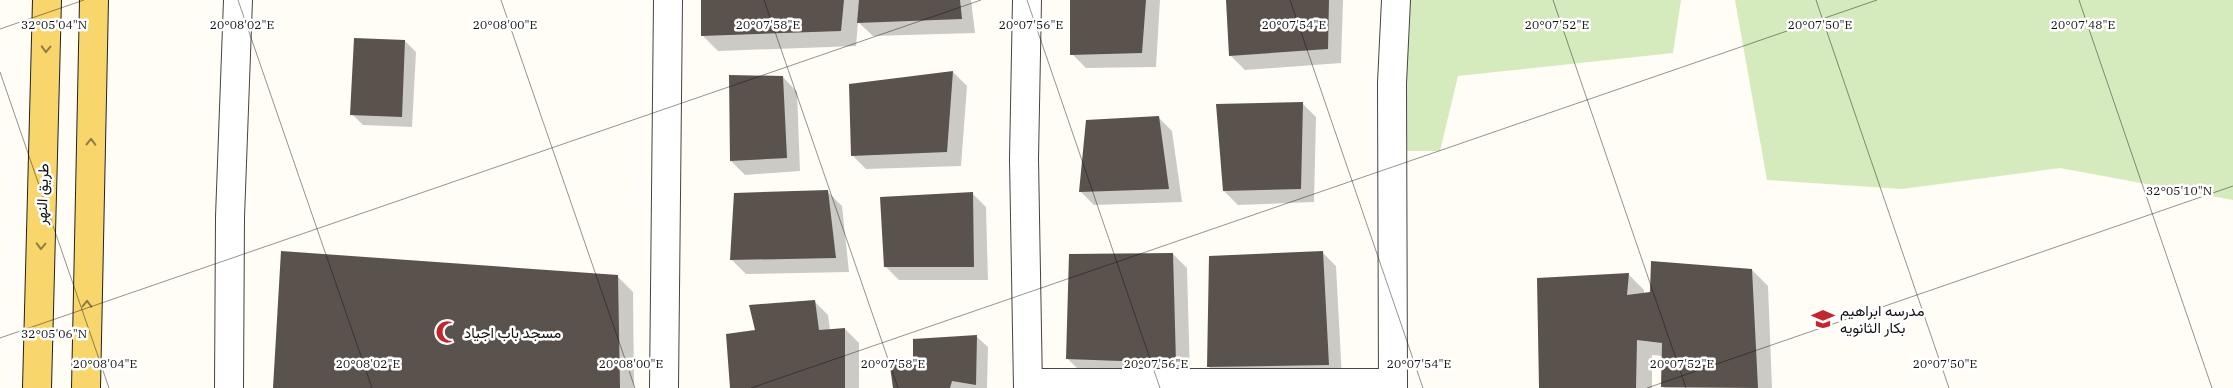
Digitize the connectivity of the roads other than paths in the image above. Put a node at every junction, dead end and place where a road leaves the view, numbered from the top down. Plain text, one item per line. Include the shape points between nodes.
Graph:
1 (48, 0) edge
2 (94, 0) edge
3 (238, 0) edge
4 (668, 0) edge
5 (1026, 0) edge
6 (1396, 0) edge
7 (1028, 385) edge
8 (1393, 386) edge
9 (37, 388) edge
10 (86, 388) edge
11 (229, 388) edge
12 (664, 388) edge

1 -> 9 main road, طريق النهر
10 -> 2 main road
3 - 11 street via 230,217
4 - 12 street
5 - 7 street via 1024,159
6 - 8 street via 1392,83
7 - 8 street

